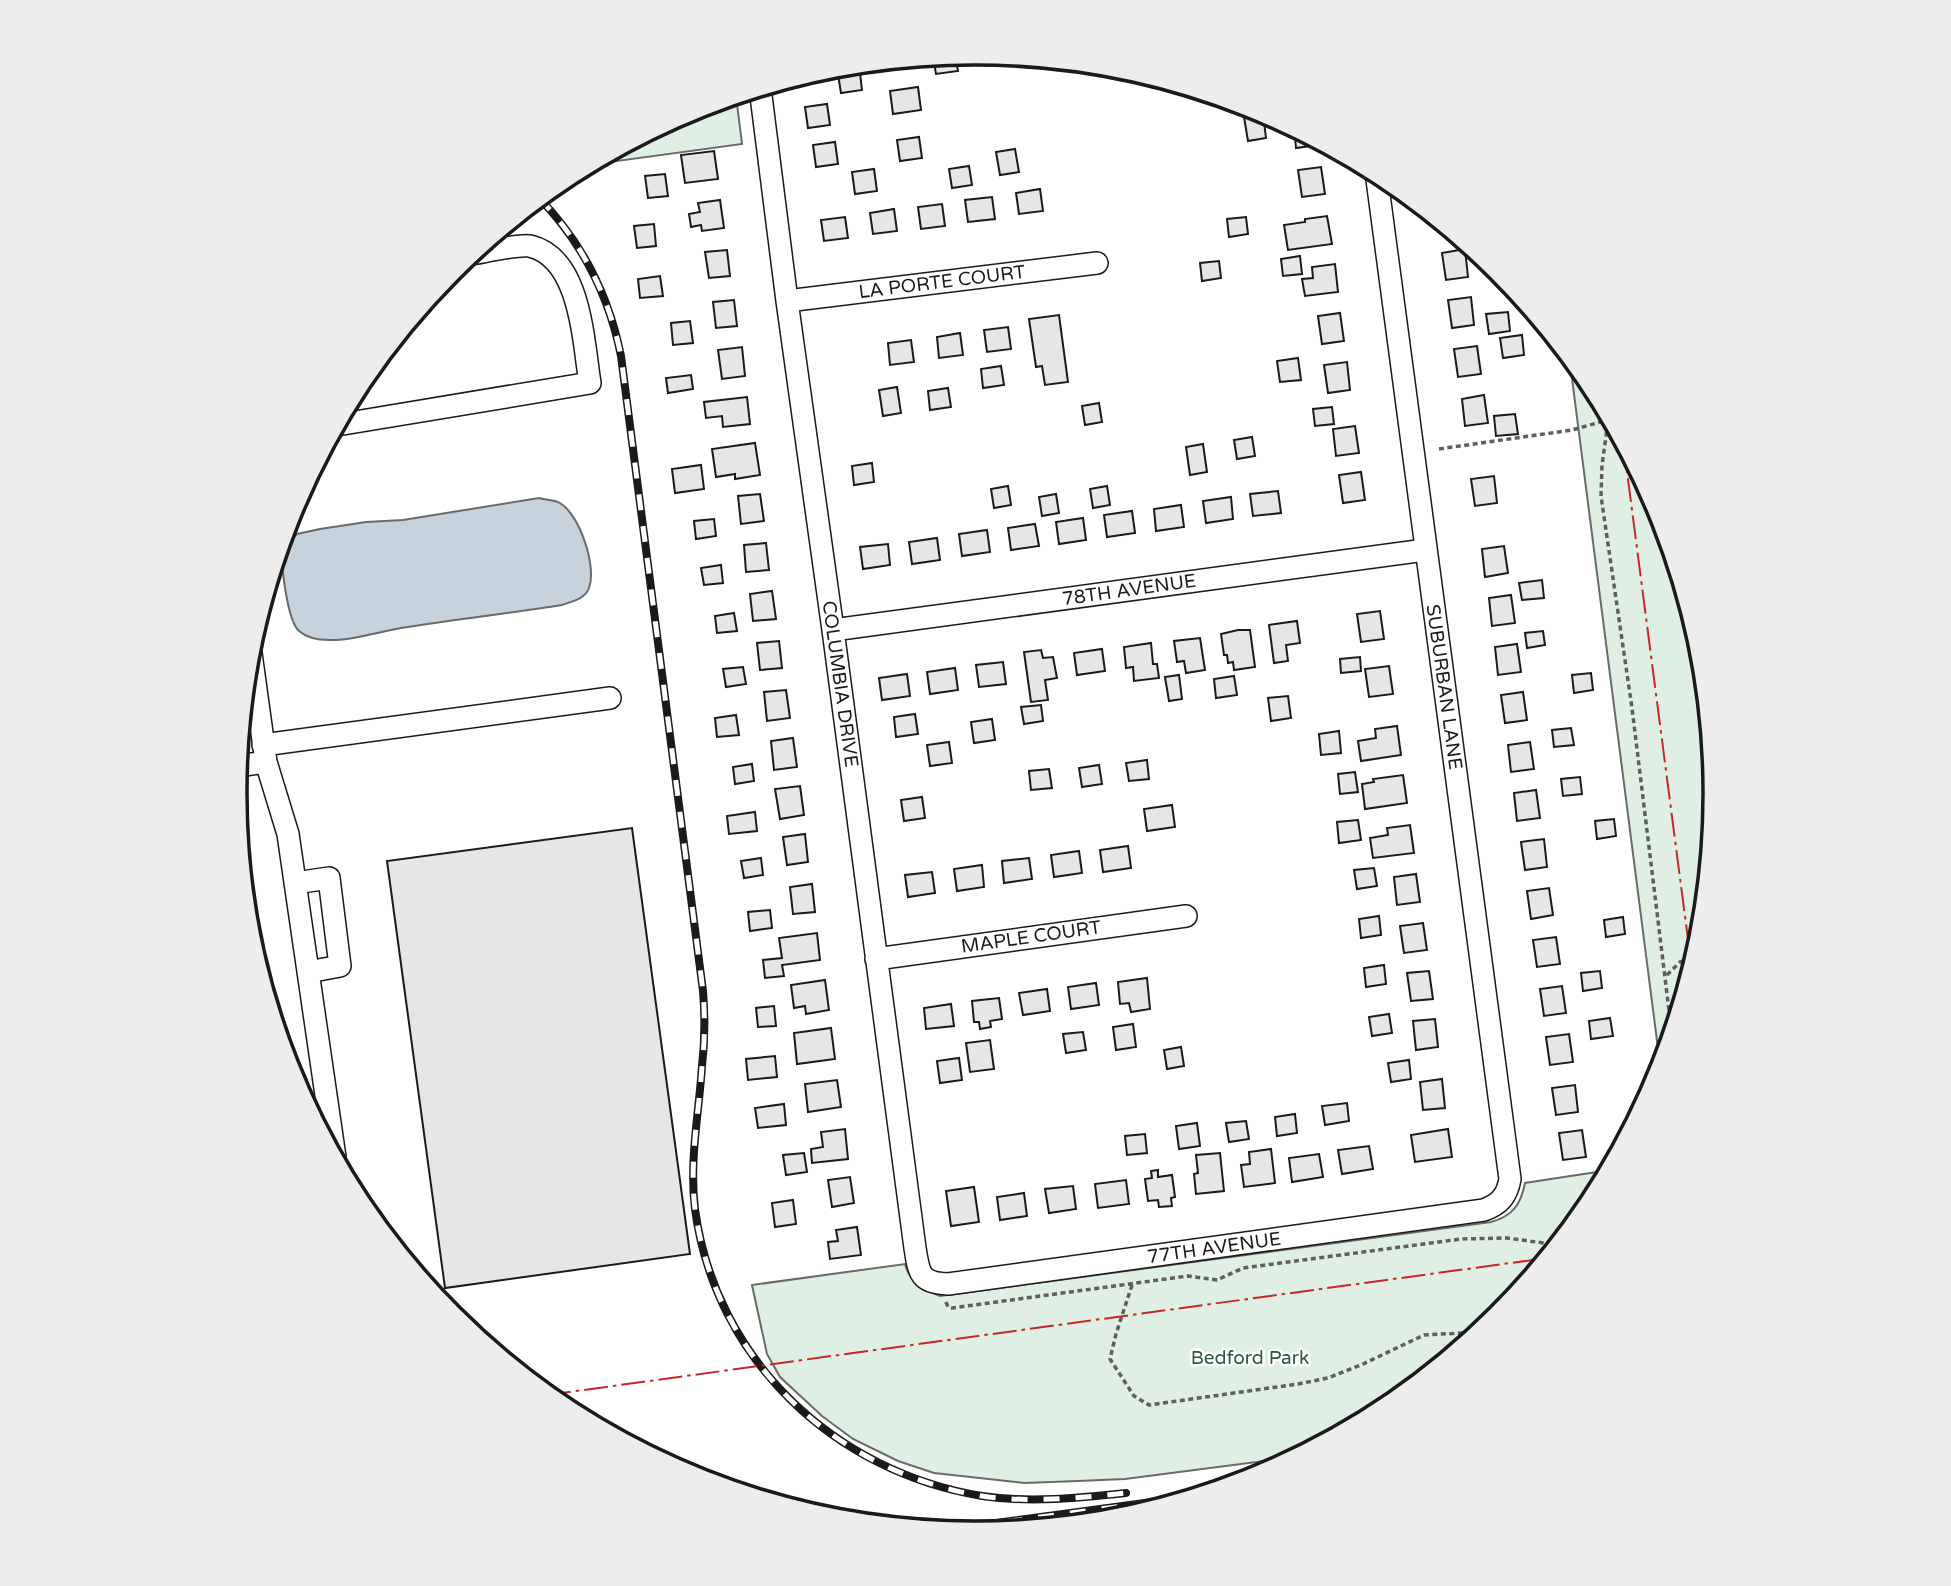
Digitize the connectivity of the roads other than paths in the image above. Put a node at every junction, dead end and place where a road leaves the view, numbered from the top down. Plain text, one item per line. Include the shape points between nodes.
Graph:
1 (761, 97) edge
2 (1378, 186) edge
3 (488, 252) edge
4 (1097, 263) dead end
5 (786, 301) junction
6 (349, 423) edge
7 (1425, 550) junction
8 (833, 630) junction
9 (255, 686) edge
10 (610, 698) dead end
11 (264, 754) junction
12 (248, 761) edge
13 (295, 883) junction
14 (1186, 916) dead end
15 (876, 959) junction
16 (308, 972) junction
17 (331, 1132) edge
18 (1502, 1200) joint
19 (924, 1279) joint

1 - 5 street, COLUMBIA DRIVE
2 - 7 street, SUBURBAN LANE
3 - 6 street via 529,246 554,258 574,292 590,383
4 - 5 street, LA PORTE COURT
5 - 8 street, COLUMBIA DRIVE
7 - 8 street, 78TH AVENUE
7 - 18 street, SUBURBAN LANE via 1510,1179
8 - 15 street, COLUMBIA DRIVE
9 - 11 street
10 - 11 street
11 - 12 street
11 - 13 street via 288,834
13 - 16 street
13 - 16 street via 329,878 340,966
14 - 15 street, MAPLE COURT
15 - 19 street, COLUMBIA DRIVE via 915,1248
16 - 17 street
18 - 19 street, 77TH AVENUE via 1484,1210 948,1284

